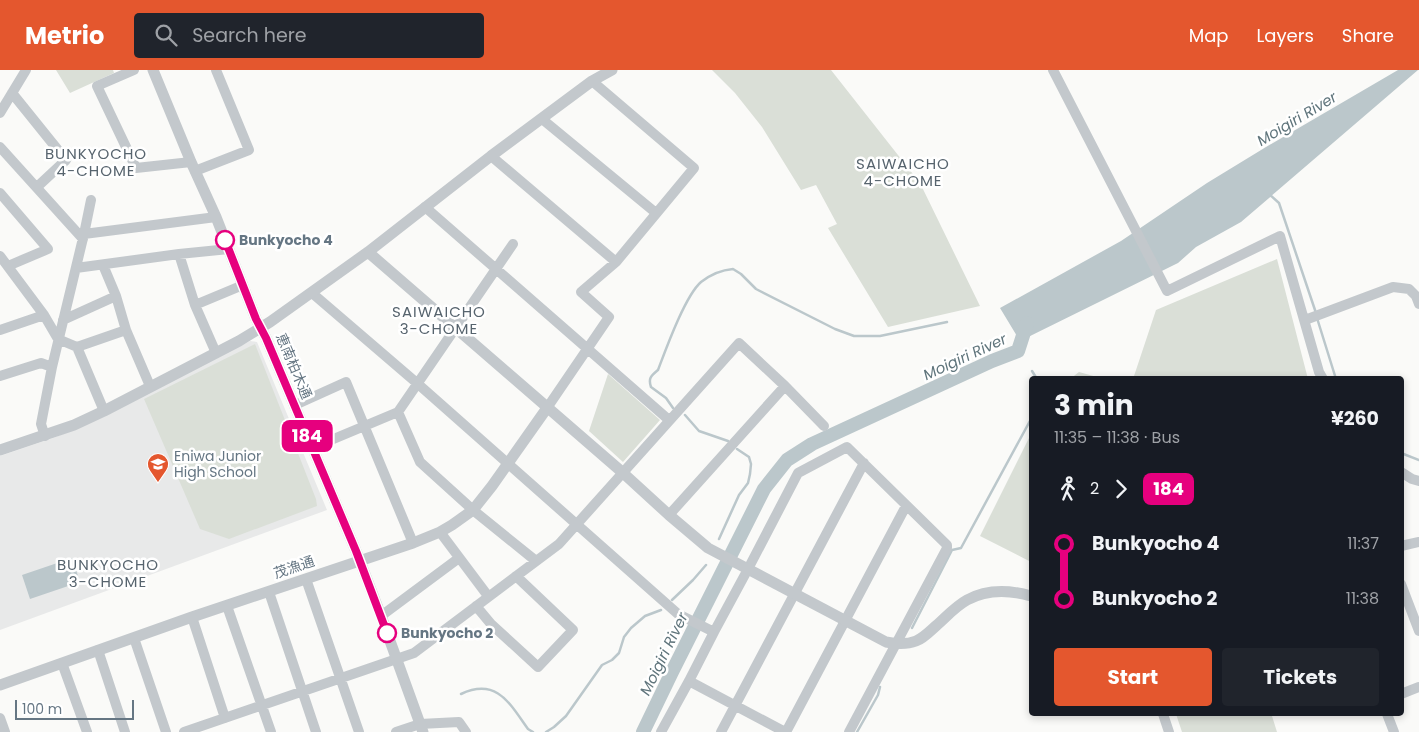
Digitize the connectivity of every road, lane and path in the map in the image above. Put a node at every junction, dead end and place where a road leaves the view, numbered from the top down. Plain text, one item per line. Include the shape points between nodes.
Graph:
1 (26, 70) edge
2 (134, 70) edge
3 (153, 70) edge
4 (216, 70) edge
5 (612, 70) edge
6 (1053, 70) edge
7 (592, 81) junction
8 (12, 93) junction
9 (0, 113) edge
10 (542, 118) junction
11 (0, 147) edge
12 (491, 156) junction
13 (193, 166) junction
14 (37, 187) junction
15 (0, 193) edge
16 (91, 200) dead end
17 (425, 207) junction
18 (656, 212) junction
19 (216, 217) junction
20 (84, 236) junction
21 (513, 244) dead end
22 (229, 249) junction
23 (368, 252) junction
24 (179, 254) junction
25 (0, 256) edge
26 (616, 262) junction
27 (103, 265) junction
28 (8, 266) junction
29 (76, 268) junction
30 (496, 268) junction
31 (242, 285) junction
32 (312, 293) junction
33 (116, 296) junction
34 (1419, 304) edge
35 (195, 305) junction
36 (44, 315) junction
37 (1312, 317) junction
38 (63, 320) junction
39 (261, 328) junction
40 (456, 328) junction
41 (0, 330) edge
42 (126, 330) junction
43 (58, 339) junction
44 (77, 347) junction
45 (587, 348) junction
46 (216, 353) junction
47 (52, 367) junction
48 (0, 376) edge
49 (1322, 376) edge
50 (418, 384) junction
51 (150, 386) junction
52 (785, 386) junction
53 (295, 405) junction
54 (546, 408) junction
55 (104, 411) junction
56 (398, 412) junction
57 (669, 420) junction
58 (364, 426) junction
59 (824, 426) dead end
60 (45, 436) junction
61 (312, 448) junction
62 (0, 450) edge
63 (508, 464) junction
64 (864, 464) junction
65 (622, 472) junction
66 (1404, 474) edge
67 (1419, 481) edge
68 (906, 506) junction
69 (473, 510) junction
70 (669, 516) junction
71 (577, 523) junction
72 (440, 532) junction
73 (1419, 542) edge
74 (413, 543) junction
75 (1404, 545) edge
76 (459, 558) junction
77 (359, 561) junction
78 (536, 561) junction
79 (745, 567) junction
80 (516, 576) junction
81 (306, 579) junction
82 (269, 592) junction
83 (1404, 592) edge
84 (795, 594) junction
85 (488, 596) junction
86 (1029, 596) edge
87 (228, 606) junction
88 (476, 606) junction
89 (381, 616) junction
90 (192, 617) junction
91 (845, 620) junction
92 (712, 631) junction
93 (1419, 631) edge
94 (134, 638) junction
95 (896, 644) junction
96 (98, 650) junction
97 (397, 659) junction
98 (62, 663) junction
99 (340, 678) junction
100 (689, 681) junction
101 (0, 685) edge
102 (1419, 688) edge
103 (302, 691) junction
104 (1404, 693) edge
105 (261, 706) junction
106 (734, 706) junction
107 (1164, 716) edge
108 (1388, 716) edge
109 (0, 718) edge
110 (225, 718) junction
111 (422, 728) edge
112 (5, 732) edge
113 (87, 732) edge
114 (125, 732) edge
115 (166, 732) edge
116 (184, 732) edge
117 (271, 732) edge
118 (316, 732) edge
119 (360, 732) edge
120 (396, 732) edge
121 (466, 732) edge
122 (661, 732) edge
123 (721, 732) edge
124 (785, 732) edge
125 (849, 732) edge
126 (1169, 732) edge
127 (1394, 732) edge

1 - 8 street
2 - 13 street via 97,86 136,168
3 - 13 street, 恵南柏木通
4 - 13 street via 249,150
5 - 7 street
6 - 37 street via 1167,291 1280,236
7 - 10 street
7 - 18 street via 694,168
8 - 9 street
8 - 14 street via 66,160
10 - 12 street
10 - 18 street
11 - 14 street
12 - 17 street
12 - 26 street
13 - 19 street, 恵南柏木通
14 - 20 street
15 - 28 street via 48,249
16 - 20 street
17 - 23 street
17 - 30 street
18 - 26 street
19 - 20 street
19 - 22 street, 恵南柏木通
20 - 29 street
21 - 30 street
22 - 24 street
22 - 31 street, 恵南柏木通
23 - 32 street
23 - 40 street
24 - 27 street
24 - 35 street
25 - 28 street
26 - 45 street via 581,292 609,317
27 - 29 street
27 - 33 street
28 - 36 street
29 - 38 street
30 - 40 street
30 - 45 street
31 - 35 street
31 - 39 street, 恵南柏木通
32 - 39 street
32 - 50 street
33 - 38 street
33 - 42 street
34 - 37 street via 1409,289 1393,287
35 - 46 street
36 - 41 street
36 - 43 street
37 - 49 street
38 - 43 street
39 - 46 street
39 - 53 street, 恵南柏木通
40 - 50 street
40 - 54 street
42 - 44 street
42 - 51 street
43 - 44 street
43 - 47 street
44 - 55 street
45 - 54 street
45 - 57 street
46 - 51 street
47 - 48 street via 41,363
47 - 60 street via 41,424
50 - 56 street
50 - 63 street
51 - 55 street
52 - 57 street via 739,343
52 - 59 street
52 - 70 street
53 - 58 street via 346,382
53 - 61 street, 恵南柏木通
54 - 63 street, 茂漁通
54 - 65 street
55 - 60 street
56 - 58 street
56 - 69 street via 420,462
57 - 65 street
58 - 61 street
58 - 74 street
60 - 62 street
61 - 77 street, 恵南柏木通
63 - 69 street, 茂漁通
63 - 71 street
64 - 68 street
64 - 79 street via 847,447 798,473
64 - 84 street
65 - 70 street
65 - 71 street
66 - 67 street
68 - 91 street
68 - 95 street via 947,548
69 - 72 street, 茂漁通
69 - 78 street
70 - 79 street via 708,548
71 - 78 street via 559,544
71 - 92 street via 678,614
72 - 74 street, 茂漁通
72 - 76 street
73 - 75 street
74 - 77 street, 茂漁通
76 - 85 street
76 - 89 street
77 - 81 street, 茂漁通
77 - 89 street, 恵南柏木通
78 - 80 street
79 - 84 street
79 - 92 street
80 - 85 street
80 - 88 street via 573,630 538,667
81 - 82 street, 茂漁通
81 - 99 street
82 - 87 street, 茂漁通
82 - 103 street
83 - 93 street
84 - 91 street
84 - 106 street
85 - 88 street
86 - 95 street via 1001,591 984,594 955,609 926,636 917,641
87 - 90 street, 茂漁通
87 - 105 street
88 - 97 street via 414,653
89 - 97 street, 恵南柏木通
90 - 94 street, 茂漁通
90 - 110 street
91 - 95 street
91 - 124 street
92 - 100 street
94 - 96 street, 茂漁通
94 - 115 street
95 - 125 street
96 - 98 street, 茂漁通
96 - 114 street
97 - 99 street
97 - 111 street, 恵南柏木通
98 - 101 street, 茂漁通
98 - 113 street
99 - 103 street
99 - 119 street
100 - 106 street
100 - 122 street
102 - 104 street
103 - 105 street
103 - 118 street
105 - 110 street
105 - 117 street
106 - 123 street
106 - 124 street
107 - 126 street
108 - 127 street
109 - 112 street
110 - 116 street
111 - 120 street
111 - 121 street via 459,722

